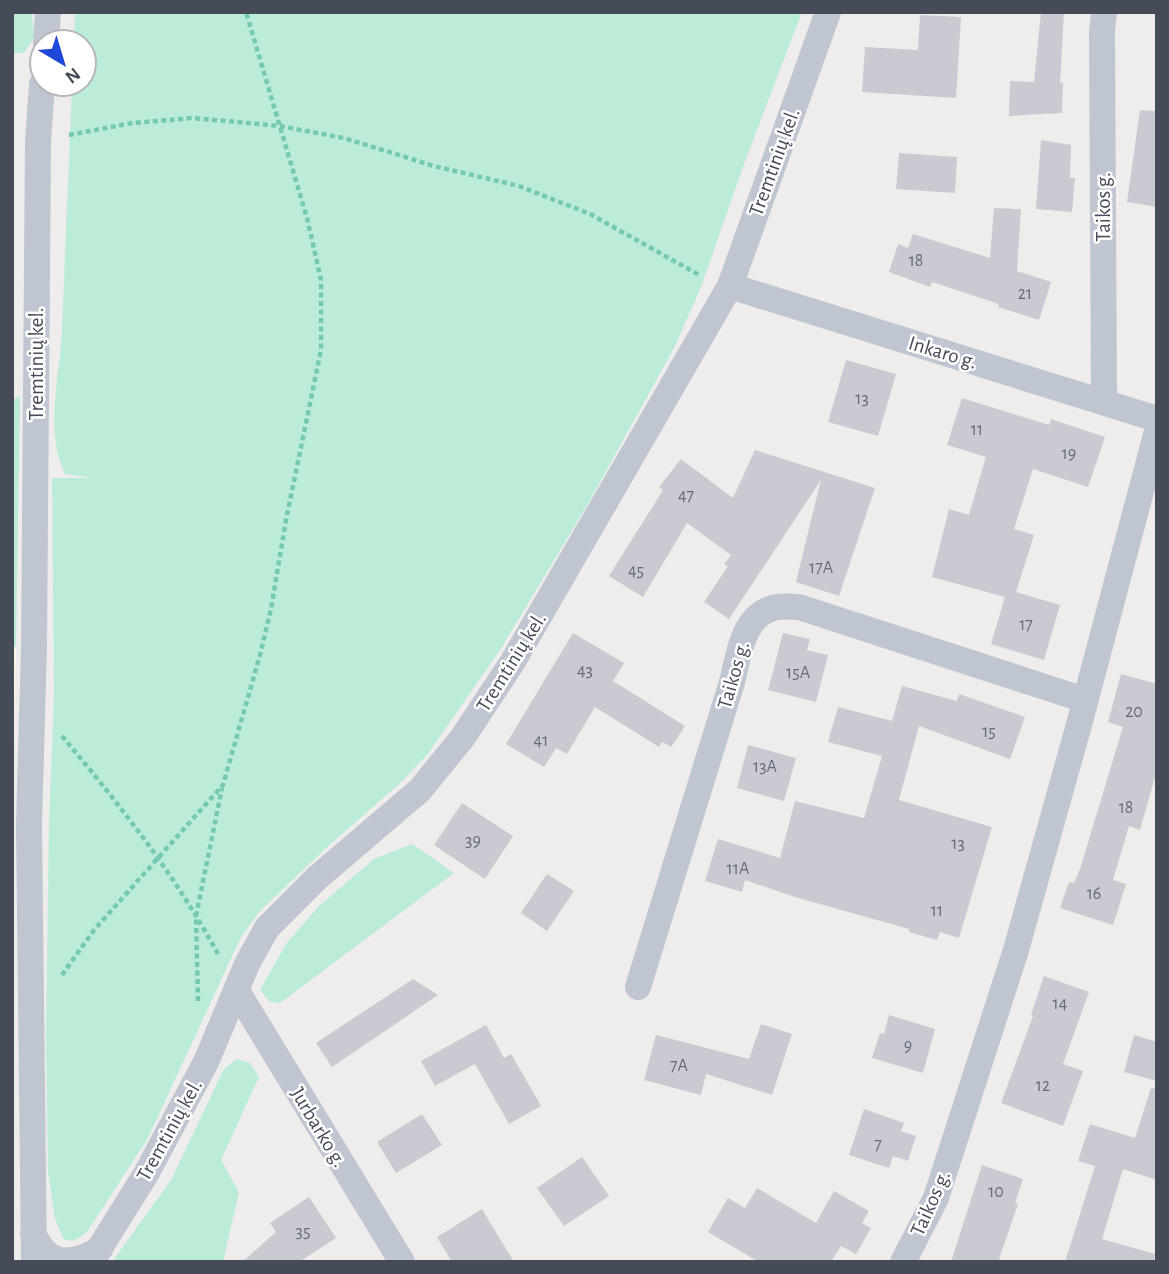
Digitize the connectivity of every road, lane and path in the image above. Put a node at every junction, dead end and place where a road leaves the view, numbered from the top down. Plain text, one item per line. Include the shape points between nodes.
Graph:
1 (246, 12) edge
2 (828, 12) edge
3 (1104, 12) edge
4 (41, 98) edge
5 (280, 127) junction
6 (38, 141) junction
7 (730, 286) junction
8 (1104, 402) junction
9 (1157, 419) edge
10 (1157, 431) edge
11 (1085, 700) junction
12 (32, 705) junction
13 (223, 785) junction
14 (159, 859) junction
15 (196, 916) junction
16 (638, 987) dead end
17 (237, 991) junction
18 (198, 1003) dead end
19 (30, 1018) junction
20 (33, 1233) junction
21 (96, 1256) edge
22 (34, 1262) edge
23 (402, 1262) edge
24 (903, 1262) edge

1 - 5 path
2 - 7 street, Tremtinių kel.
3 - 8 street, Taikos g.
4 - 6 street, Tremtinių kel.
5 - 6 path via 193,118 132,123
5 - 7 path via 344,138 519,186 590,214 696,274
5 - 13 path via 321,280 321,350 263,643
6 - 12 street, Tremtinių kel.
7 - 8 street, Inkaro g.
7 - 17 street, Tremtinių kel. via 512,663 463,737 420,790 318,877 267,928
8 - 9 street, Inkaro g.
10 - 11 street, Taikos g.
11 - 16 street, Taikos g. via 799,607 776,607 756,616 744,636
11 - 24 street, Taikos g. via 1016,950 936,1198
12 - 14 path
12 - 19 street, Tremtinių kel.
13 - 14 path
13 - 15 path
14 - 15 path
14 - 19 path via 94,930
15 - 17 path
15 - 18 path
17 - 21 street, Tremtinių kel. via 206,1062
17 - 23 street, Jurbarko g.
19 - 20 street, Tremtinių kel.
20 - 21 street, Tremtinių kel. via 39,1247 58,1261
20 - 22 street, Tremtinių kel.

